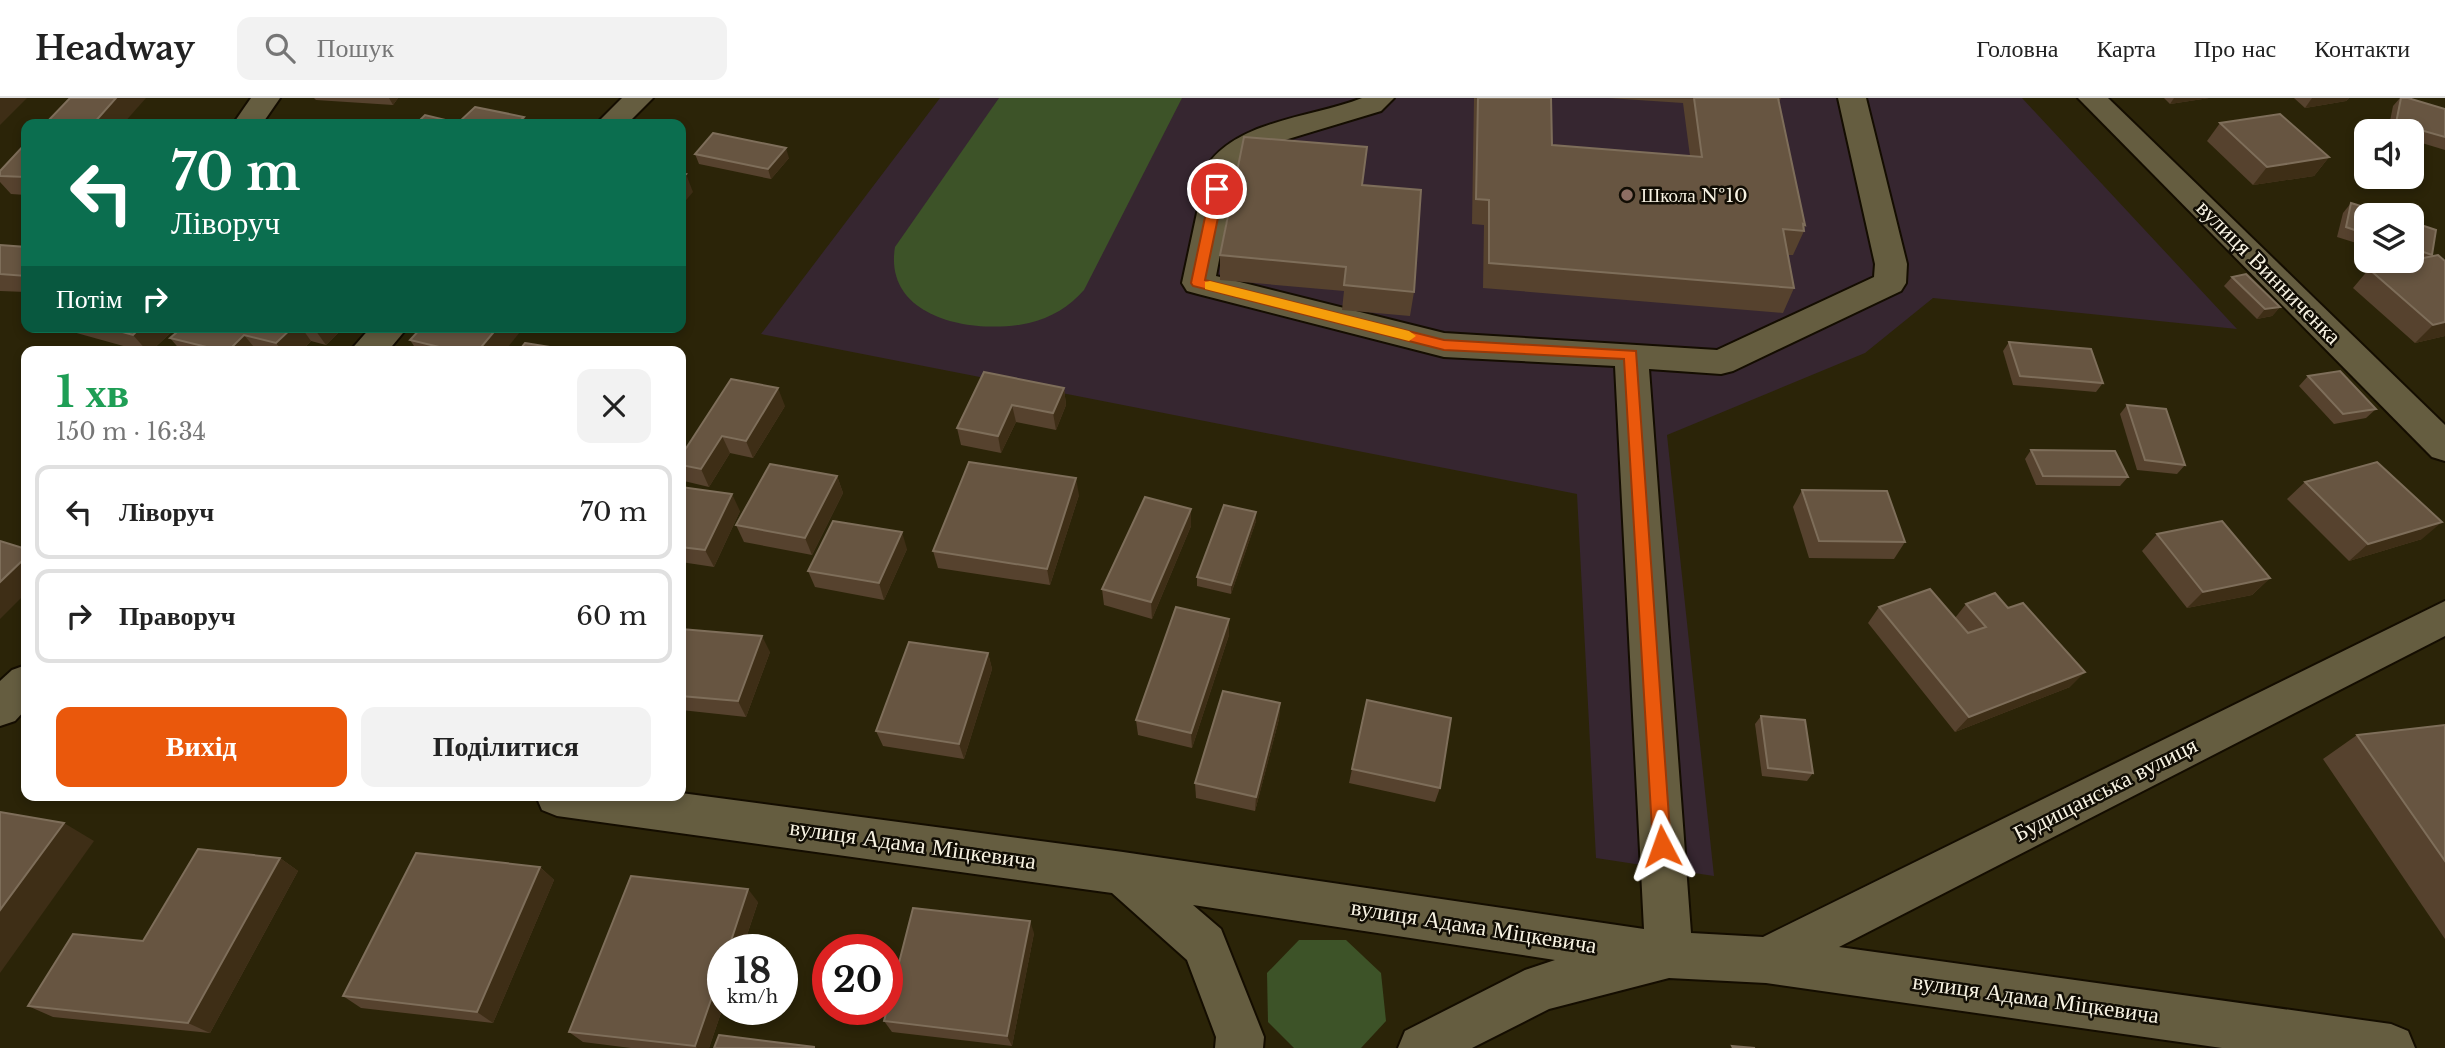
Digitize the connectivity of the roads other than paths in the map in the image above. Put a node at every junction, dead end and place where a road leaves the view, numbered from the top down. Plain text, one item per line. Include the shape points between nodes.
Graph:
1 (266, 98) edge
2 (639, 98) edge
3 (1380, 98) edge
4 (1852, 98) edge
5 (2092, 98) edge
6 (251, 119) edge
7 (616, 119) edge
8 (385, 333) edge
9 (372, 346) edge
10 (1631, 355) junction
11 (2445, 447) edge
12 (2445, 617) edge
13 (21, 687) edge
14 (0, 708) edge
15 (0, 721) edge
16 (21, 723) edge
17 (594, 801) edge
18 (1123, 873) junction
19 (1669, 955) junction
20 (1766, 960) junction
21 (1239, 1048) edge
22 (1422, 1048) edge
23 (2391, 1048) edge

1 - 6 street
2 - 7 street
3 - 10 street via 1371,105 1255,140 1222,166 1198,283 1444,345
4 - 10 street via 1891,264 1890,283 1721,362
5 - 11 street, вулиця Винниченка
8 - 9 street
10 - 19 street
12 - 20 street, Будищанська вулиця
13 - 14 street
15 - 16 street
17 - 18 street, вулиця Адама Міцкевича
18 - 19 street, вулиця Адама Міцкевича
18 - 21 street via 1205,945 1240,1037
19 - 20 street, вулиця Адама Міцкевича
19 - 22 street via 1542,987
20 - 23 street, вулиця Адама Міцкевича

